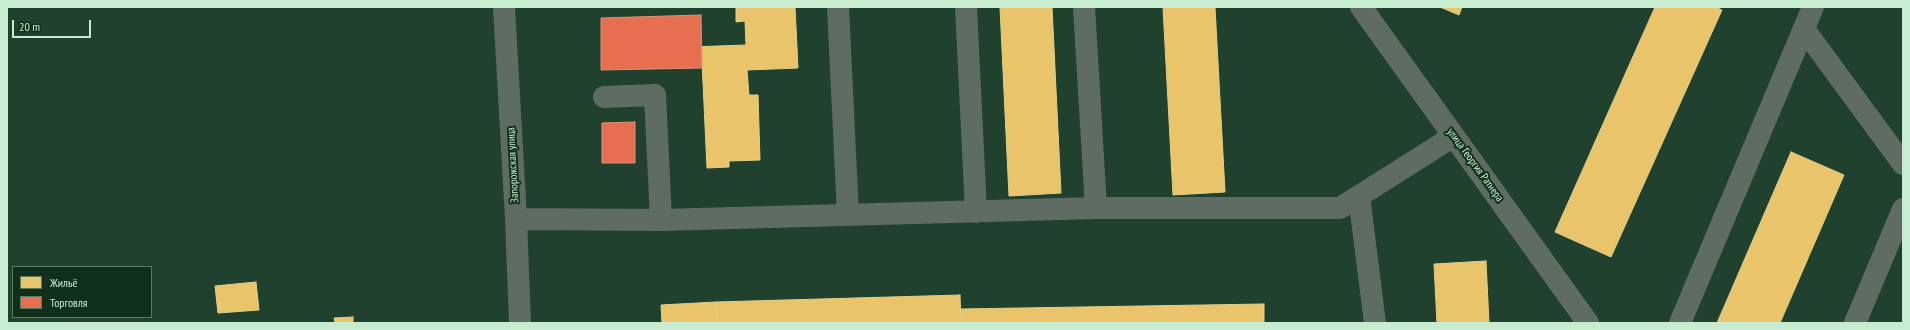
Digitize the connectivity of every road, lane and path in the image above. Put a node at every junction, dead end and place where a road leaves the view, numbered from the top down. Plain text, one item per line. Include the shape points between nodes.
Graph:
1 (504, 7) edge
2 (838, 7) edge
3 (966, 7) edge
4 (1084, 7) edge
5 (1361, 7) edge
6 (1813, 7) edge
7 (1804, 29) junction
8 (604, 97) dead end
9 (1454, 136) junction
10 (1903, 164) edge
11 (1358, 196) junction
12 (1096, 208) junction
13 (1903, 209) edge
14 (976, 212) junction
15 (848, 215) junction
16 (516, 219) junction
17 (661, 220) junction
18 (520, 323) edge
19 (1375, 323) edge
20 (1588, 323) edge
21 (1680, 323) edge
22 (1855, 323) edge

1 - 16 street, Запорожская улица
2 - 15 street
3 - 14 street
4 - 12 street
5 - 9 street, улица Георгия Ратнера
6 - 7 street
7 - 10 street
7 - 21 street
8 - 17 street via 655,95
9 - 11 street
9 - 20 street, улица Георгия Ратнера
11 - 12 street via 1340,208
11 - 19 street
12 - 14 street
13 - 22 street
14 - 15 street
15 - 17 street
16 - 17 street
16 - 18 street, Запорожская улица

